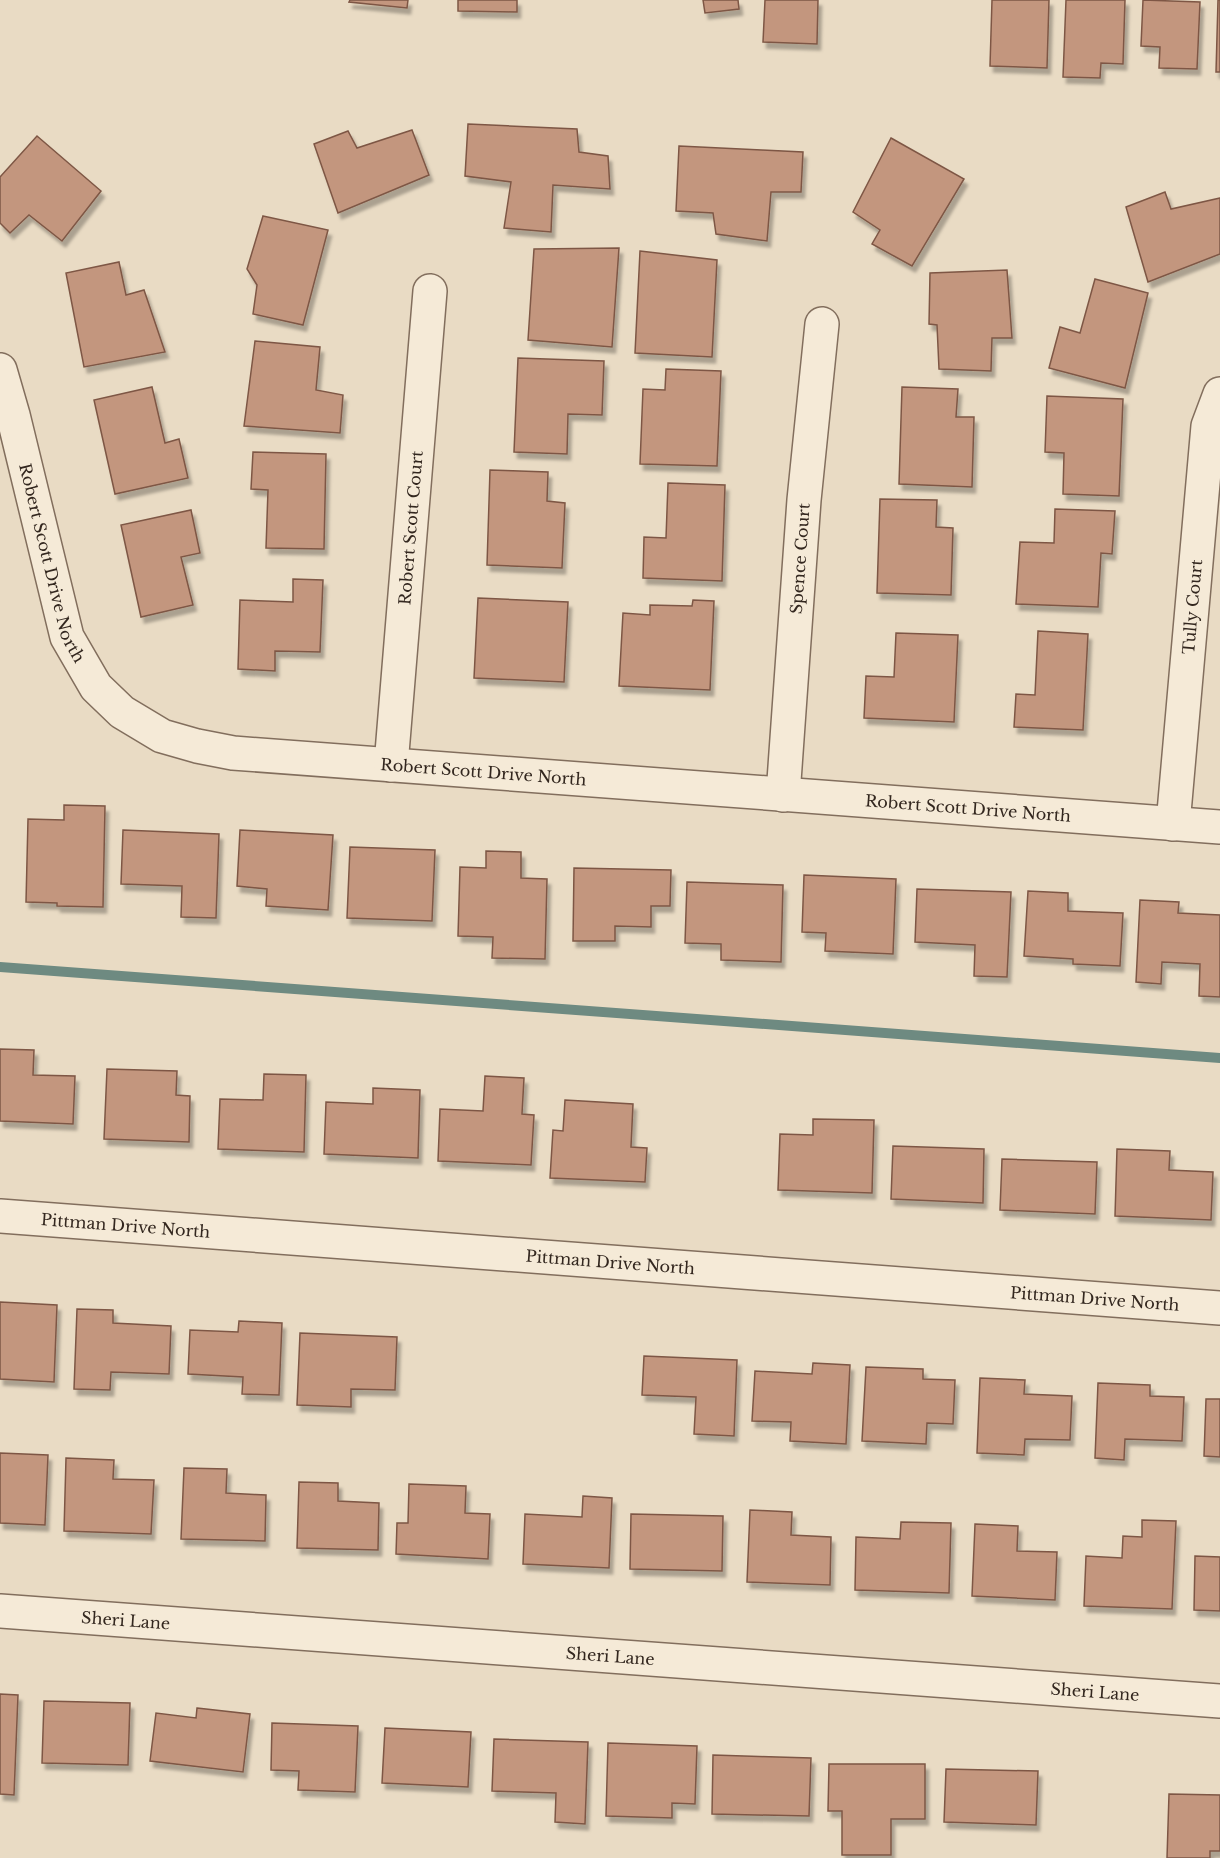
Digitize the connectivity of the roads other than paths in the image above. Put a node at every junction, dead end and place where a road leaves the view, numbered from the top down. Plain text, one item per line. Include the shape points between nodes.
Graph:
1 (430, 291) dead end
2 (822, 324) dead end
3 (0, 370) edge
4 (1220, 394) edge
5 (391, 765) junction
6 (783, 795) junction
7 (1173, 824) junction
8 (1220, 827) edge
9 (0, 1216) edge
10 (1220, 1308) edge
11 (0, 1611) edge
12 (1220, 1701) edge

1 - 5 street, Robert Scott Court
2 - 6 street, Spence Court via 804,500
3 - 5 street, Robert Scott Drive North via 67,637 96,687 122,712 162,736 197,746 233,753
4 - 7 street, Tully Court via 1208,426
5 - 6 street, Robert Scott Drive North
6 - 7 street, Robert Scott Drive North
7 - 8 street, Robert Scott Drive North
9 - 10 street, Pittman Drive North
11 - 12 street, Sheri Lane

